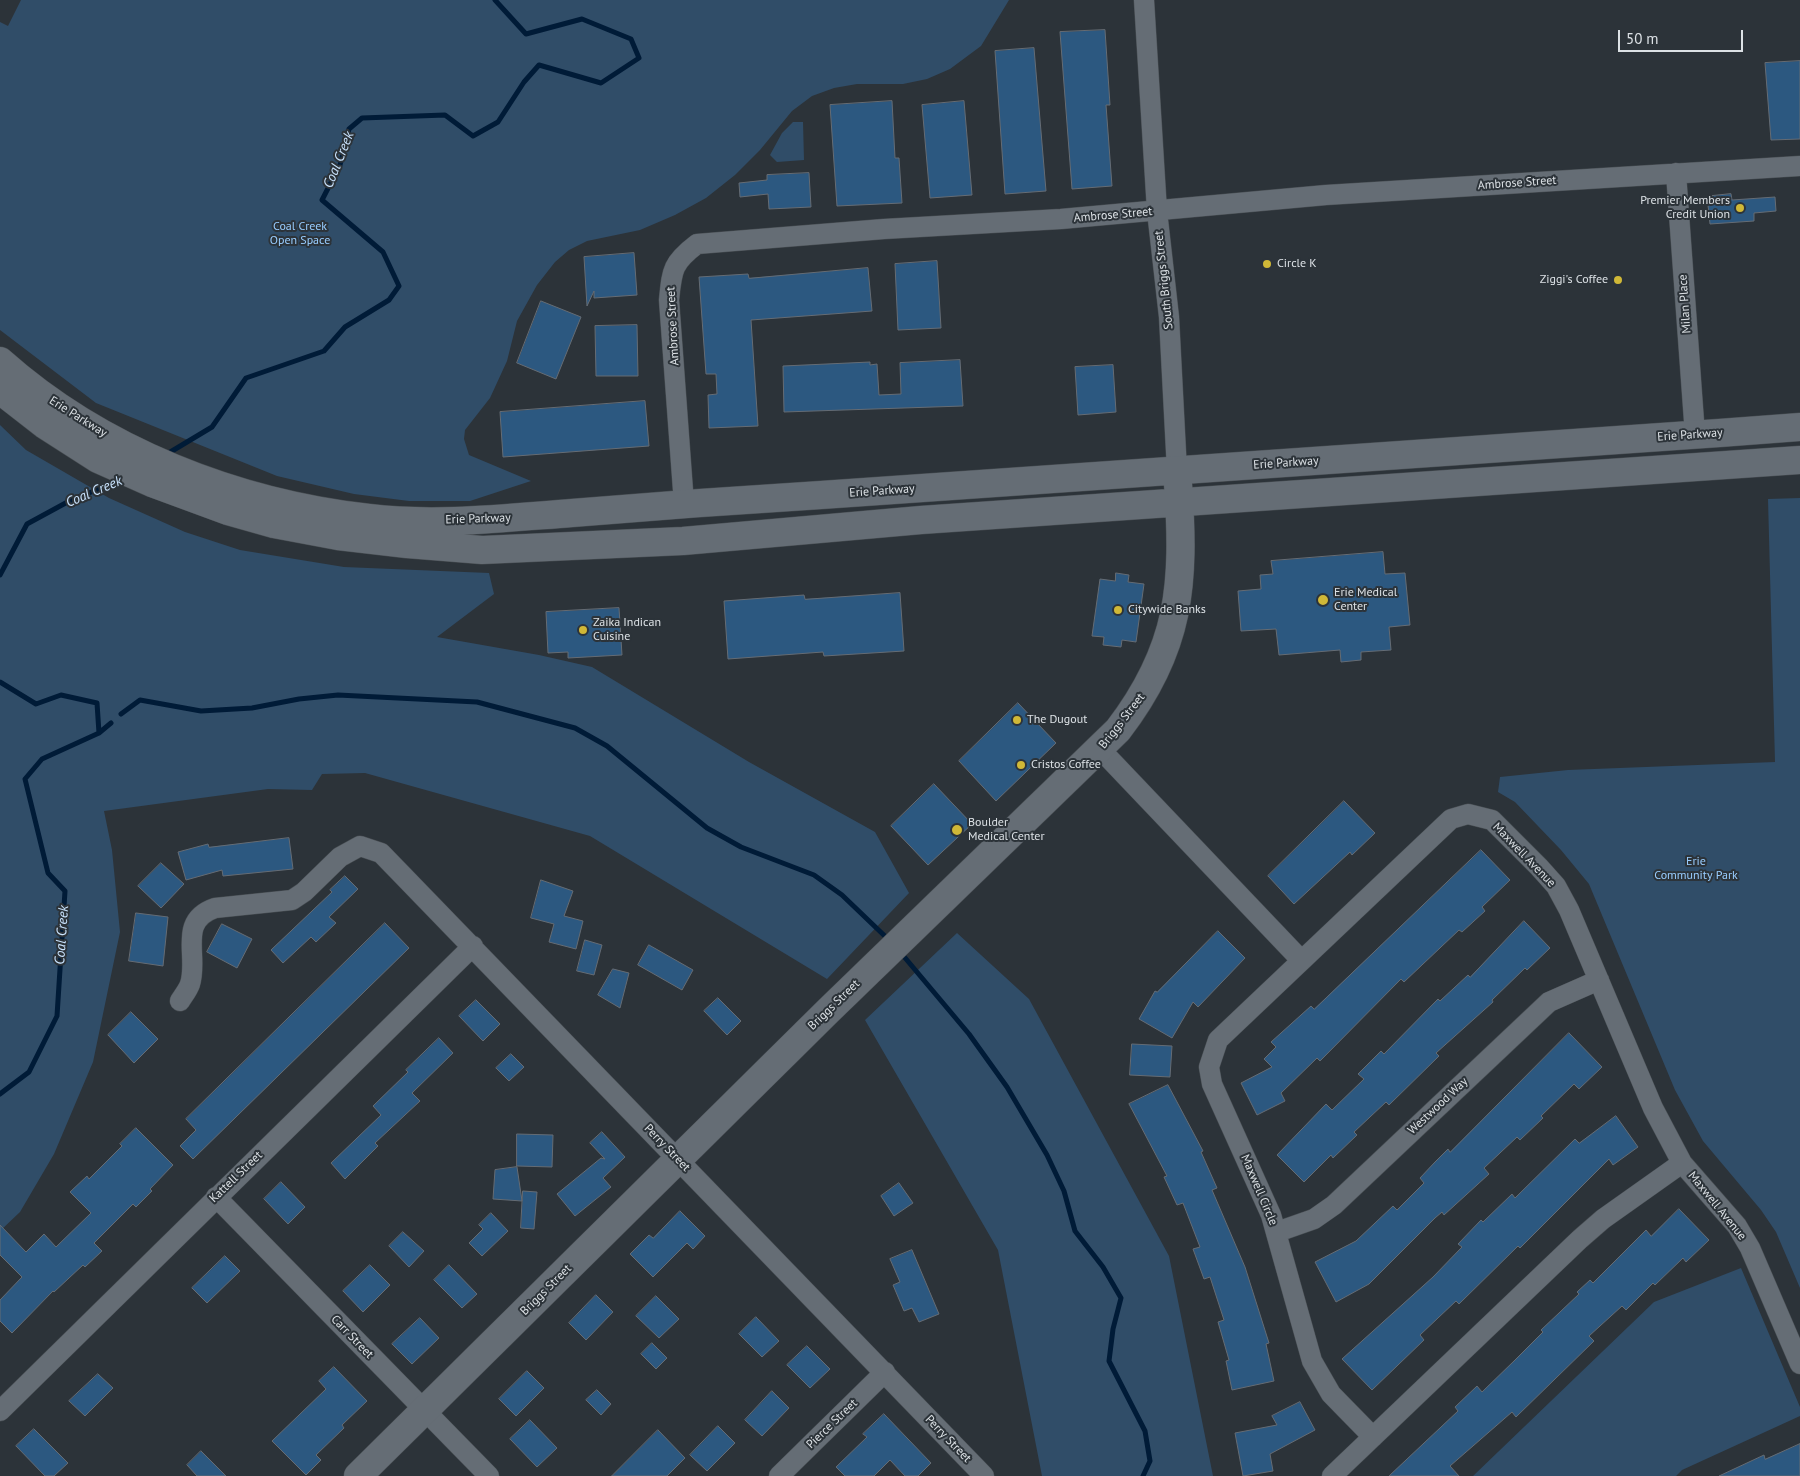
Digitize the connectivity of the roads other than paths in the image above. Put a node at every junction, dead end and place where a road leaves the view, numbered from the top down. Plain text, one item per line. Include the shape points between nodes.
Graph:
1 (1144, 0) edge
2 (1800, 166) edge
3 (1676, 173) junction
4 (1157, 211) junction
5 (0, 361) edge
6 (0, 390) edge
7 (55, 418) junction
8 (1800, 427) edge
9 (1695, 435) junction
10 (1800, 460) edge
11 (1177, 471) junction
12 (1179, 503) junction
13 (684, 504) junction
14 (1101, 750) junction
15 (474, 946) junction
16 (1301, 960) junction
17 (1599, 980) junction
18 (180, 1001) dead end
19 (679, 1160) junction
20 (1682, 1163) junction
21 (216, 1197) junction
22 (1277, 1232) junction
23 (1800, 1364) edge
24 (884, 1372) junction
25 (0, 1411) edge
26 (424, 1412) junction
27 (1373, 1437) junction
28 (358, 1476) edge
29 (489, 1476) edge
30 (779, 1476) edge
31 (984, 1476) edge
32 (1332, 1476) edge

1 - 4 street, South Briggs Street
2 - 3 street, Ambrose Street
3 - 4 street, Ambrose Street via 1326,195
3 - 9 street, Milan Place
4 - 11 street, South Briggs Street via 1169,317
4 - 13 street, Ambrose Street via 697,244 680,257 671,274 669,300
5 - 7 main road, Erie Parkway
6 - 7 main road, Erie Parkway
7 - 12 main road, Erie Parkway via 98,459 228,511 338,536 482,550 683,541 921,520
7 - 13 main road, Erie Parkway via 183,472 251,495 308,509 373,519 469,521
8 - 9 main road, Erie Parkway
9 - 11 main road, Erie Parkway
10 - 12 main road, Erie Parkway
11 - 12 main road, Briggs Street
11 - 13 main road, Erie Parkway
12 - 14 main road, Briggs Street via 1180,578 1176,616 1148,688
14 - 16 street
14 - 19 main road, Briggs Street via 876,964
15 - 18 street, Perry Street via 381,852 360,846 340,857 292,900 215,908 206,912 192,930 190,985
15 - 19 street, Perry Street
15 - 21 street, Kattell Street
16 - 17 street, Maxwell Avenue via 1450,819 1468,814 1492,820 1556,886
16 - 22 street, Maxwell Circle via 1218,1040 1209,1067 1212,1084
17 - 20 street, Maxwell Avenue via 1653,1108
17 - 22 street, Westwood Way via 1548,1002 1334,1205 1314,1219
19 - 24 street, Perry Street
19 - 26 main road, Briggs Street
20 - 23 street, Maxwell Avenue via 1737,1226 1750,1248
20 - 27 street via 1580,1239
21 - 25 street, Kattell Street
21 - 26 street, Carr Street
22 - 27 street, Maxwell Circle via 1312,1361 1331,1394
24 - 30 street, Pierce Street
24 - 31 street, Perry Street
26 - 28 main road, Briggs Street
26 - 29 street, Carr Street
27 - 32 street

